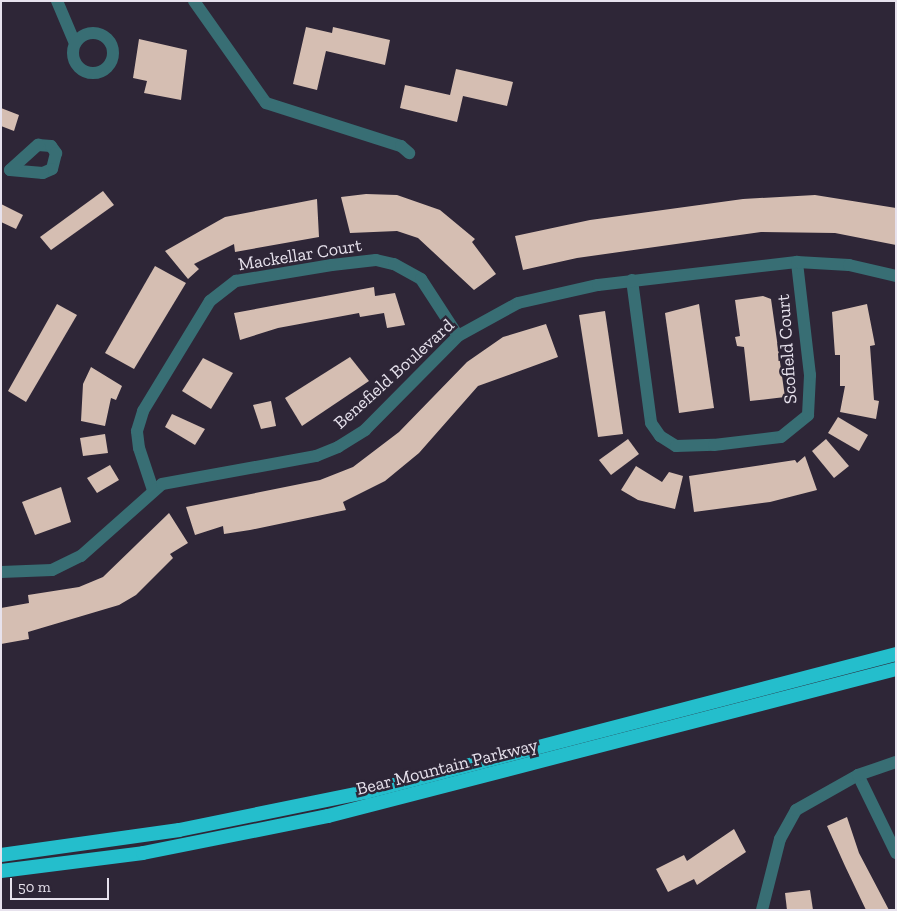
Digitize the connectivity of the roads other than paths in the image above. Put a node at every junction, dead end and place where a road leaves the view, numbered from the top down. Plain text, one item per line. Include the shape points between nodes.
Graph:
1 (57, 1) edge
2 (194, 1) edge
3 (74, 41) dead end
4 (409, 153) dead end
5 (797, 262) junction
6 (896, 276) edge
7 (632, 280) junction
8 (458, 336) junction
9 (153, 490) junction
10 (1, 572) edge
11 (896, 654) edge
12 (896, 670) edge
13 (896, 762) edge
14 (858, 774) junction
15 (896, 853) edge
16 (1, 855) edge
17 (1, 871) edge
18 (762, 910) edge

1 - 3 street
2 - 4 street via 266,103 401,146
5 - 6 street, Benefield Boulevard via 849,265
5 - 7 street, Benefield Boulevard
5 - 7 street, Scofield Court via 810,375 808,415 781,436 714,445 676,446 660,436 651,423
7 - 8 street, Benefield Boulevard via 518,303
8 - 9 street, Benefield Boulevard via 364,430 338,448 316,456 211,472
8 - 9 street, Mackellar Court via 421,279 394,264 376,260 236,281 210,301 143,412 138,431 139,448
9 - 10 street, Benefield Boulevard via 81,556 52,570
11 - 16 highway, Bear Mountain Parkway via 366,792 179,830
12 - 17 highway, Bear Mountain Parkway via 328,816 143,853
13 - 14 street
14 - 15 street
14 - 18 street via 796,810 786,822

